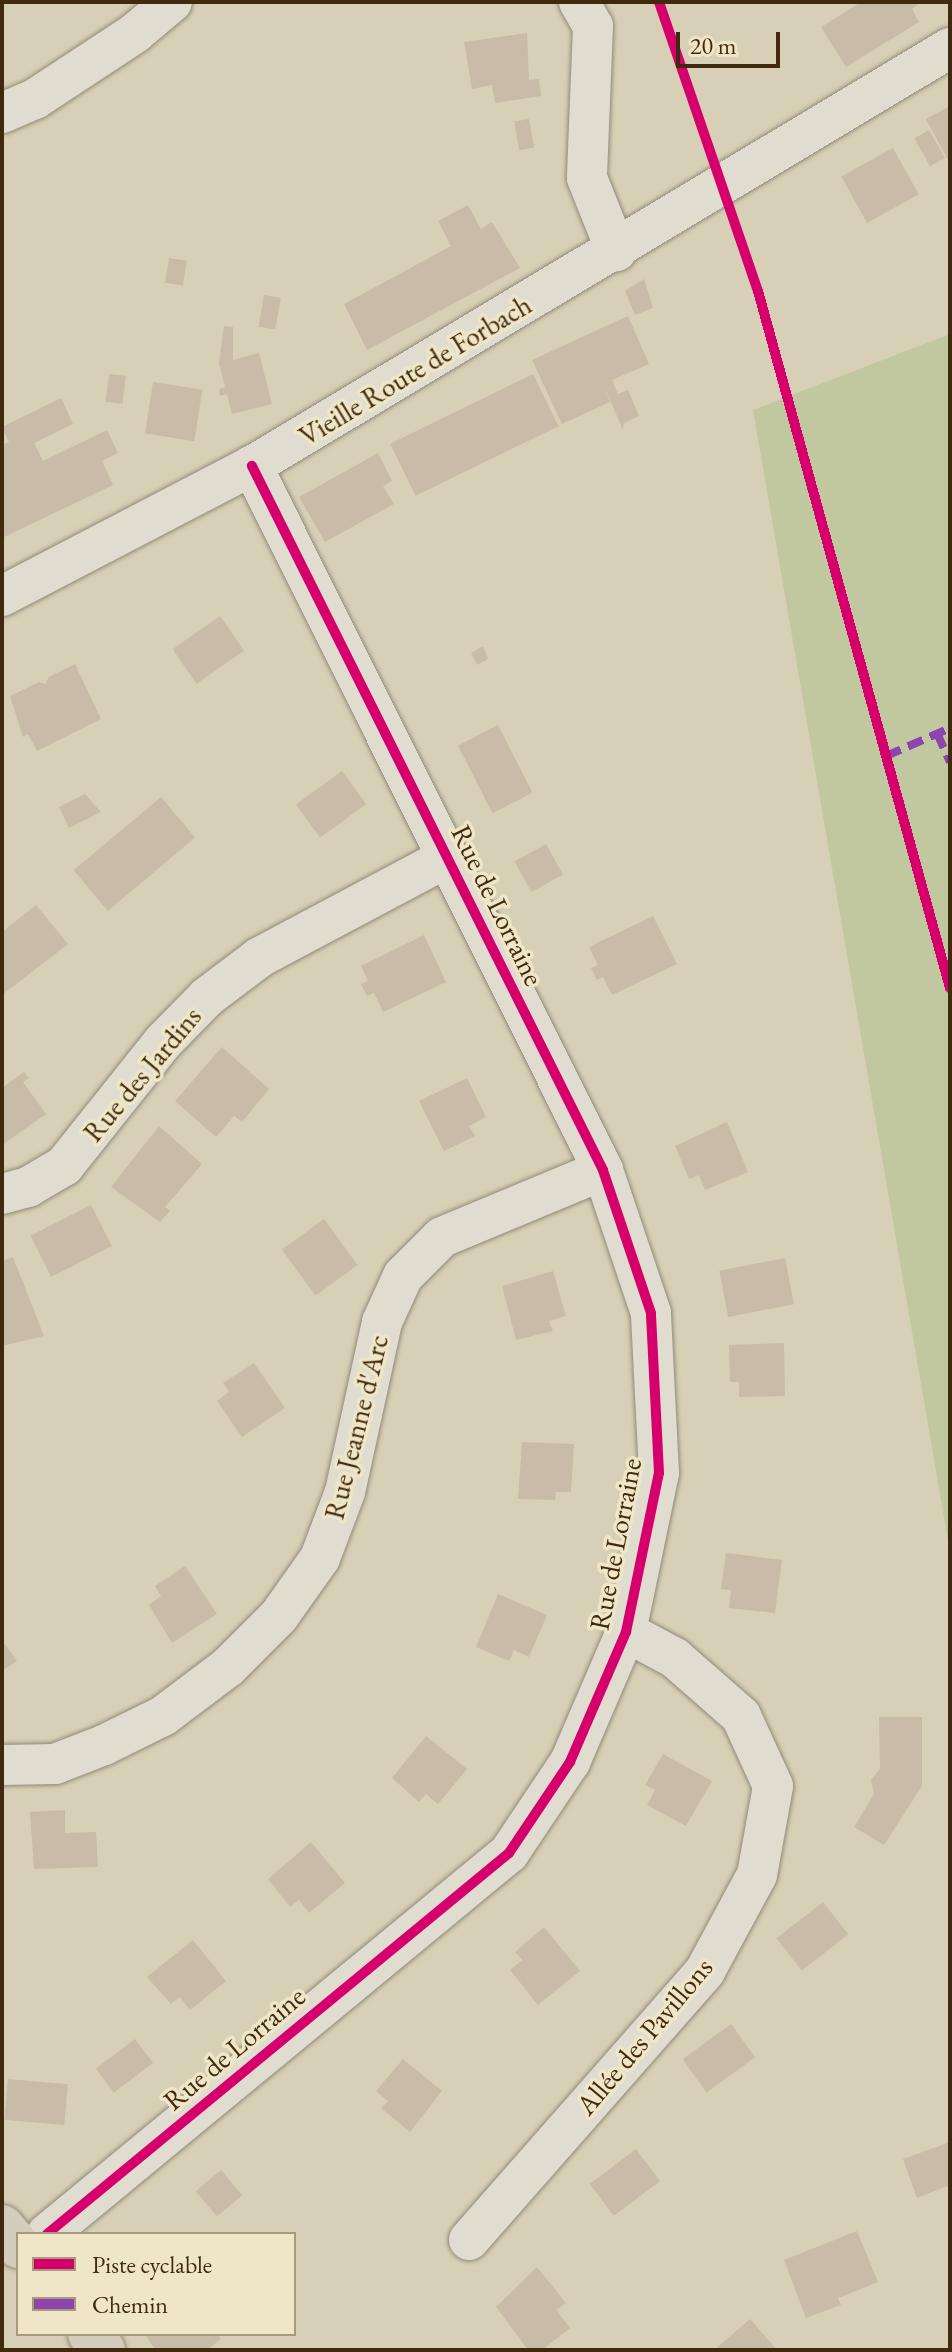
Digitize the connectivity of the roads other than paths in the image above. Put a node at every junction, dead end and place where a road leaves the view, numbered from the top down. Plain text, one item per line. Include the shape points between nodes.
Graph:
1 (172, 2) edge
2 (579, 2) edge
3 (950, 48) edge
4 (2, 113) edge
5 (616, 251) junction
6 (252, 466) junction
7 (2, 596) edge
8 (448, 857) junction
9 (603, 1170) junction
10 (2, 1194) edge
11 (626, 1632) junction
12 (2, 1765) edge
13 (2, 2227) edge
14 (49, 2232) edge
15 (469, 2240) dead end
16 (16, 2244) edge

1 - 4 street via 35,99
2 - 5 street via 593,26 587,178
3 - 5 street, Vieille Route de Forbach
5 - 6 street, Vieille Route de Forbach
6 - 7 street, Vieille Route de Forbach
6 - 8 street, Rue de Lorraine
8 - 9 street, Rue de Lorraine
8 - 10 street, Rue des Jardins via 260,957 207,997 163,1042 64,1166 28,1187
9 - 11 street, Rue de Lorraine via 652,1327 659,1473
9 - 12 street, Rue Jeanne d'Arc via 442,1237 403,1276 382,1322 345,1492 320,1558 279,1616 228,1667 163,1716 104,1745 55,1764
11 - 14 street, Rue de Lorraine via 570,1762 509,1853
11 - 15 street, Allée des Pavillons via 675,1658 741,1716 773,1786 757,1875 705,1971
13 - 16 main road

